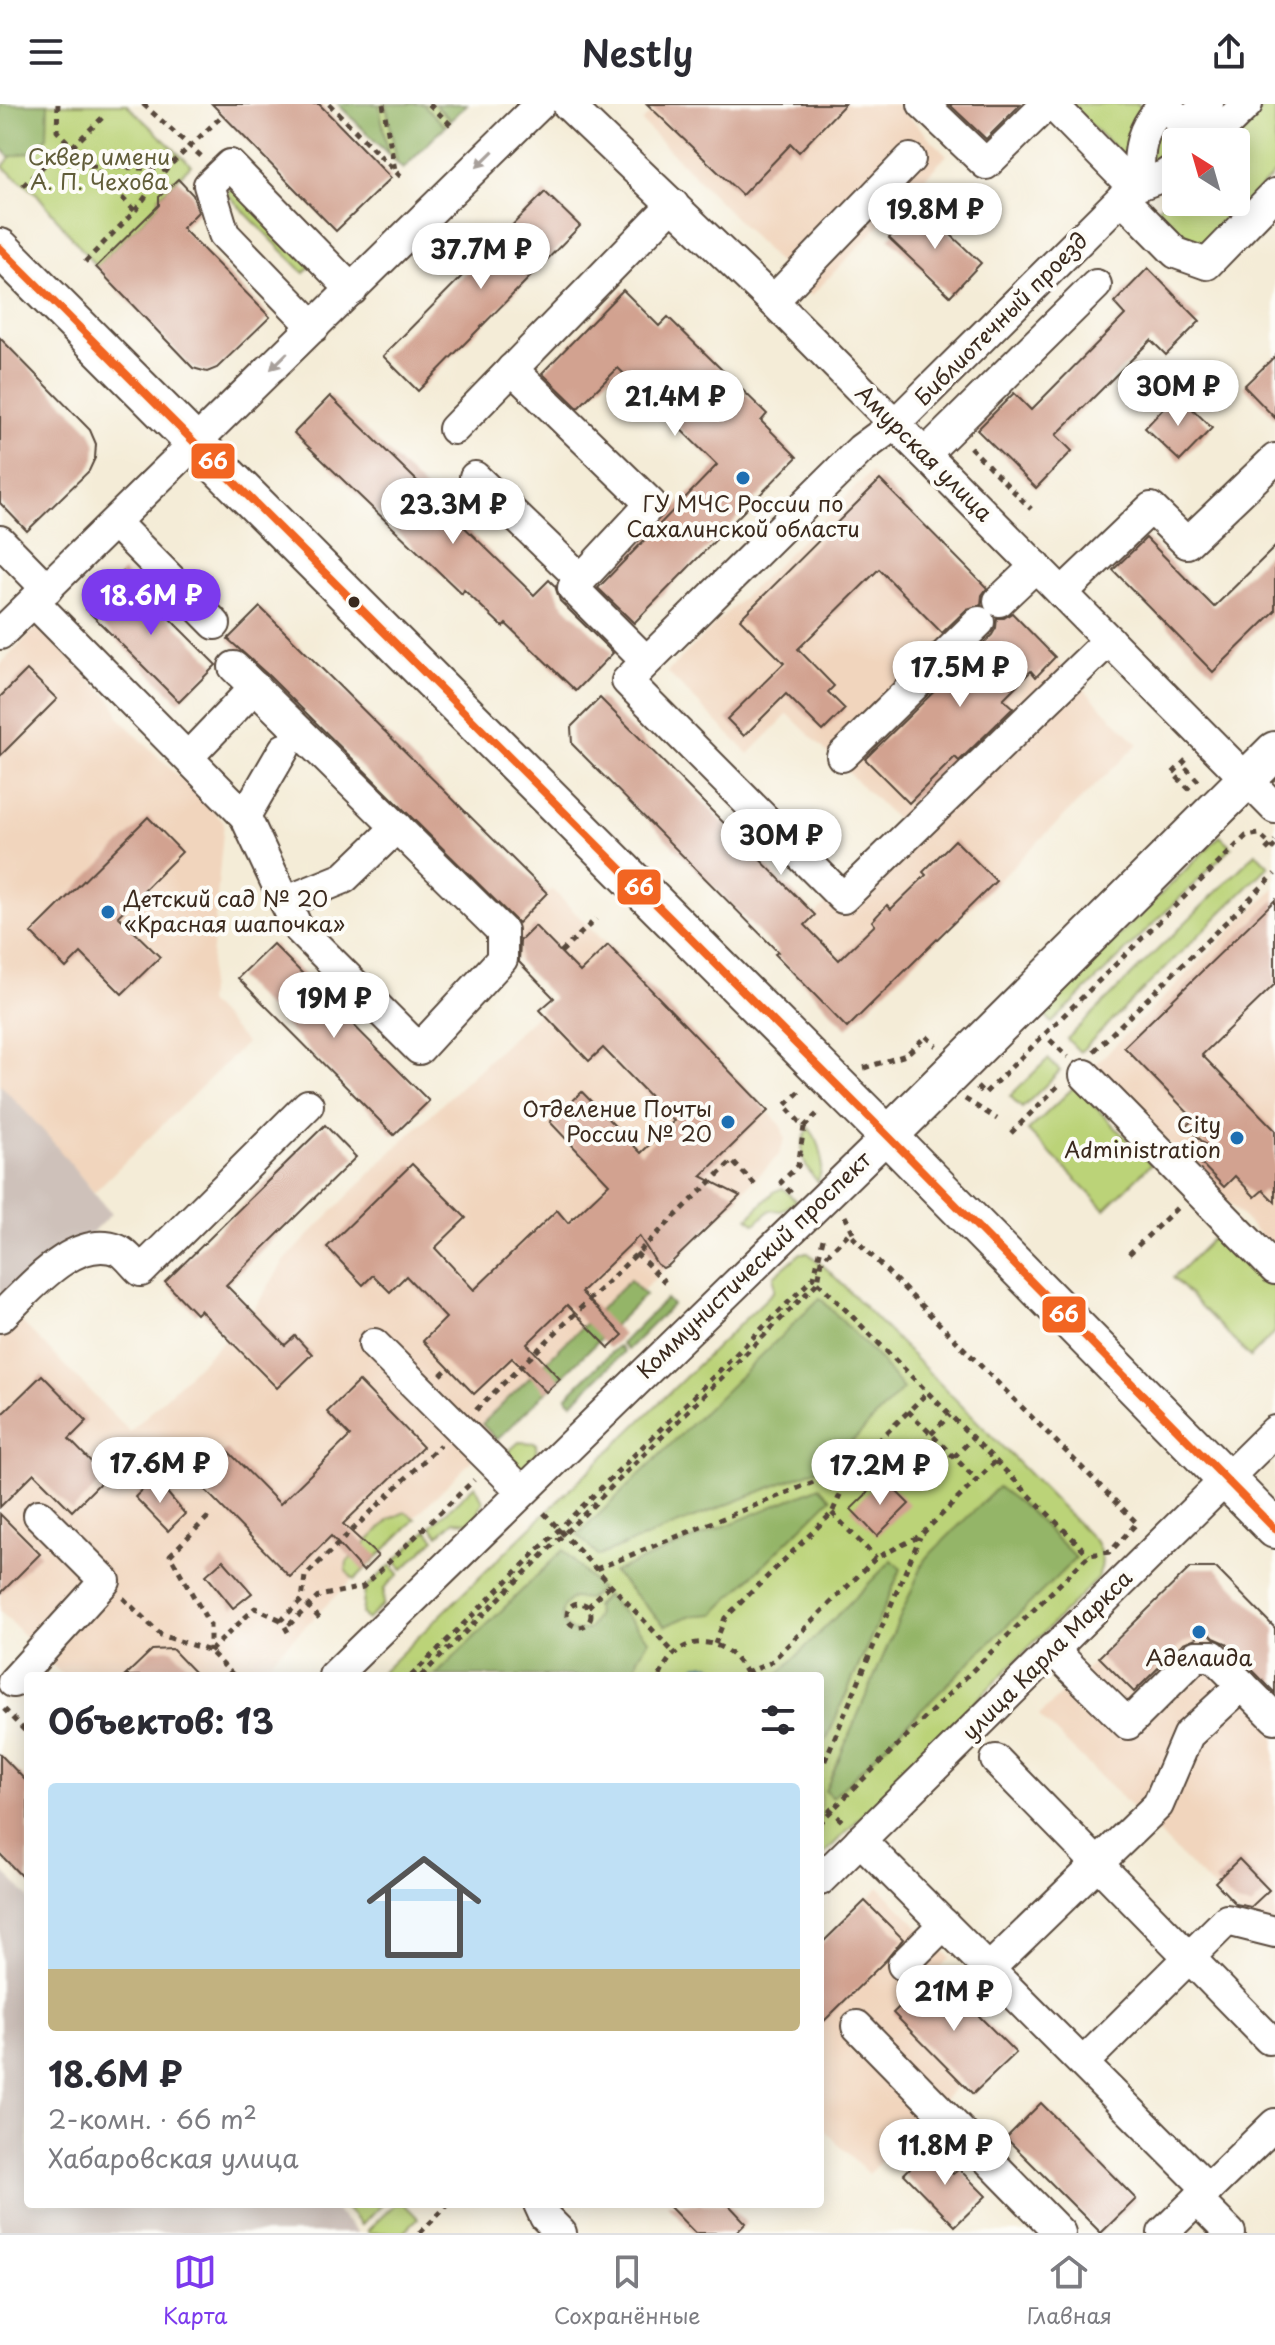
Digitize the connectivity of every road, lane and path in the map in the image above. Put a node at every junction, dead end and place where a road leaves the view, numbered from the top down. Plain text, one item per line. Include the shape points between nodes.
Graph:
1 (58, 104) edge
2 (143, 104) edge
3 (329, 104) edge
4 (383, 104) edge
5 (429, 104) edge
6 (540, 104) edge
7 (567, 104) edge
8 (923, 104) edge
9 (1050, 104) edge
10 (1208, 104) edge
11 (1247, 104) edge
12 (223, 115) dead end
13 (102, 118) dead end
14 (1184, 124) edge
15 (453, 127) dead end
16 (70, 144) junction
17 (190, 146) junction
18 (910, 159) dead end
19 (90, 166) junction
20 (166, 169) junction
21 (395, 171) junction
22 (220, 174) junction
23 (1162, 177) edge
24 (402, 178) dead end
25 (23, 186) dead end
26 (1126, 187) junction
27 (1275, 194) edge
28 (673, 204) junction
29 (135, 211) junction
30 (0, 248) edge
31 (85, 262) dead end
32 (1096, 285) dead end
33 (352, 290) junction
34 (773, 301) junction
35 (314, 327) junction
36 (512, 369) junction
37 (895, 424) junction
38 (951, 428) junction
39 (454, 429) dead end
40 (196, 443) junction
41 (925, 454) junction
42 (1275, 459) edge
43 (475, 477) dead end
44 (1031, 509) dead end
45 (115, 523) junction
46 (0, 541) edge
47 (1036, 566) junction
48 (581, 579) junction
49 (1062, 593) junction
50 (40, 595) junction
51 (215, 624) dead end
52 (0, 634) edge
53 (1109, 640) junction
54 (636, 671) junction
55 (284, 749) dead end
56 (1275, 751) edge
57 (842, 756) dead end
58 (188, 757) junction
59 (1186, 760) dead end
60 (1247, 779) junction
61 (1190, 790) dead end
62 (1275, 808) edge
63 (245, 816) junction
64 (397, 827) junction
65 (1272, 846) edge
66 (1275, 874) edge
67 (285, 902) junction
68 (596, 919) dead end
69 (561, 952) dead end
70 (926, 1036) dead end
71 (858, 1062) dead end
72 (1080, 1070) junction
73 (984, 1094) dead end
74 (968, 1099) dead end
75 (308, 1105) dead end
76 (785, 1106) dead end
77 (997, 1119) dead end
78 (1011, 1133) dead end
79 (888, 1136) junction
80 (781, 1182) dead end
81 (1196, 1188) junction
82 (759, 1189) dead end
83 (844, 1215) dead end
84 (857, 1240) junction
85 (636, 1253) junction
86 (1129, 1254) dead end
87 (1275, 1269) edge
88 (816, 1280) junction
89 (665, 1282) dead end
90 (0, 1317) edge
91 (374, 1344) dead end
92 (928, 1392) junction
93 (476, 1410) dead end
94 (908, 1411) junction
95 (950, 1415) junction
96 (1275, 1431) edge
97 (931, 1434) junction
98 (973, 1438) junction
99 (444, 1441) dead end
100 (954, 1457) junction
101 (996, 1461) junction
102 (852, 1467) junction
103 (1225, 1478) junction
104 (475, 1479) dead end
105 (977, 1480) junction
106 (522, 1491) junction
107 (544, 1513) dead end
108 (832, 1513) junction
109 (39, 1515) dead end
110 (208, 1517) dead end
111 (1275, 1529) edge
112 (562, 1532) junction
113 (920, 1536) junction
114 (1089, 1555) junction
115 (876, 1558) junction
116 (596, 1569) junction
117 (105, 1581) junction
118 (611, 1585) junction
119 (302, 1600) junction
120 (309, 1607) junction
121 (588, 1607) junction
122 (281, 1620) junction
123 (323, 1622) dead end
124 (715, 1644) junction
125 (1052, 1649) junction
126 (210, 1651) junction
127 (674, 1653) junction
128 (24, 1672) edge
129 (24, 1672) edge
130 (230, 1672) edge
131 (338, 1672) edge
132 (415, 1672) edge
133 (425, 1672) edge
134 (661, 1672) edge
135 (745, 1672) edge
136 (750, 1672) edge
137 (1242, 1685) junction
138 (10, 1688) edge
139 (1275, 1718) edge
140 (24, 1724) edge
141 (996, 1760) dead end
142 (824, 1763) edge
143 (824, 1804) edge
144 (831, 1811) junction
145 (824, 1818) edge
146 (855, 1834) junction
147 (1098, 1864) junction
148 (824, 1875) edge
149 (944, 1924) junction
150 (1275, 1932) edge
151 (1188, 1956) junction
152 (903, 1965) dead end
153 (989, 1969) junction
154 (857, 2026) dead end
155 (1269, 2039) dead end
156 (1083, 2063) junction
157 (1275, 2124) edge
158 (1202, 2194) junction
159 (445, 2208) edge
160 (541, 2208) edge
161 (420, 2233) edge
162 (561, 2233) edge
163 (1060, 2233) edge
164 (1163, 2233) edge
165 (1230, 2233) edge

1 - 16 path via 57,131
2 - 17 path
3 - 21 path
4 - 21 path
5 - 15 path
6 -> 33 street
7 - 28 street, Амурская улица
8 - 9 street via 986,164
9 - 26 street
10 - 14 street
11 - 14 street
12 - 17 path
13 - 16 path
14 - 26 street via 1151,118 1141,135 1139,164
16 - 19 path
16 - 25 path
17 - 20 path
17 - 22 path
18 - 34 street
19 - 20 path
19 - 29 path
20 - 29 path
21 - 24 path
22 - 33 street via 230,165
22 - 35 street via 209,185 224,234
23 - 26 street, Библиотечный проезд
26 - 27 street via 1176,253 1207,264
26 - 37 street, Библиотечный проезд
28 - 34 street, Амурская улица
28 - 36 street
29 - 31 path
30 - 40 main road
32 - 38 street
33 - 35 street
34 - 37 street, Амурская улица
35 -> 40 street
36 - 39 street
36 - 48 street via 651,504
37 - 41 street, Амурская улица
37 - 54 street, Библиотечный проезд via 861,449
38 - 41 street
38 - 44 path
40 - 45 street
40 - 79 main road
41 - 47 street, Амурская улица
42 - 49 street via 1187,543 1151,508
43 - 48 street
45 - 50 street
45 - 51 street
46 - 50 street
47 - 49 street, Амурская улица
47 - 57 street
48 - 54 street via 573,588
49 - 53 street, Амурская улица
50 - 52 street
50 - 58 street
53 - 54 street via 843,898
53 - 60 street, Амурская улица
55 - 63 street
56 - 60 main road, Коммунистический проспект
58 - 63 street
58 - 64 street via 245,677
59 - 61 path via 1173,773
60 - 62 street, Амурская улица
60 - 79 main road, Коммунистический проспект
63 - 67 street
64 - 67 street via 344,878
64 - 67 street via 502,931 502,959 419,1049 297,927
65 - 73 path via 1259,834 1246,836
66 - 72 path
68 - 69 path
70 - 71 path via 906,1055 864,1068
72 - 78 path
72 - 81 street
74 - 77 path
75 - 90 street via 141,1271 120,1250 93,1246 60,1260
76 - 80 path via 804,1127 798,1166
79 - 103 main road
79 - 106 street, Коммунистический проспект
81 - 86 path
81 - 87 street
82 - 85 path via 732,1161
83 - 84 path
84 - 88 path via 849,1233 822,1260
84 - 114 path via 1137,1523 1110,1552
85 - 89 path
85 - 93 path
88 - 92 path
88 - 112 path
91 - 106 street
92 - 94 path
92 - 95 path
94 - 97 path
94 - 102 path
95 - 97 path
95 - 98 path
96 - 103 street, улица Карла Маркса
97 - 100 path
98 - 100 path
98 - 101 path
99 - 119 path via 305,1576
100 - 105 path
101 - 105 path
101 - 114 path
102 - 108 path
102 - 116 path
103 - 111 main road
103 - 125 street, улица Карла Маркса
104 - 120 path via 363,1587 319,1596
105 - 113 path
106 - 131 street, Коммунистический проспект
107 - 112 path
108 - 115 path
108 - 124 path via 725,1618
109 - 117 street
110 - 126 path via 170,1555 210,1625
112 - 116 path
112 - 132 path
112 - 133 path
113 - 115 path
113 - 142 path
114 - 144 path
115 - 136 path via 770,1663
116 - 118 path
117 - 126 path via 161,1635
117 - 129 street
118 - 121 path
118 - 127 path
119 - 120 path
119 - 122 path
120 - 122 path via 288,1628
120 - 123 path
121 - 121 path via 581,1603 568,1609 570,1623 576,1627 590,1621
122 - 126 path via 255,1608
124 - 127 path via 687,1645
124 - 135 path via 729,1650
125 - 137 street via 1128,1724 1196,1656 1213,1656
125 - 146 street, улица Карла Маркса
126 - 130 path
127 - 134 path
128 - 138 street
137 - 139 street
137 - 147 street via 1188,1735 1158,1805
138 - 140 path
141 - 147 street
143 - 144 path
144 - 145 path
144 - 146 path
146 - 148 street, улица Карла Маркса
146 - 149 street
147 - 151 street
147 - 153 street
149 - 152 street
149 - 153 street
150 - 151 street via 1227,1920
151 - 155 street
151 - 156 street
153 - 156 street
154 - 163 street
156 - 158 street
157 - 158 street
158 - 164 street
158 - 165 street
159 - 161 path
160 - 162 street

